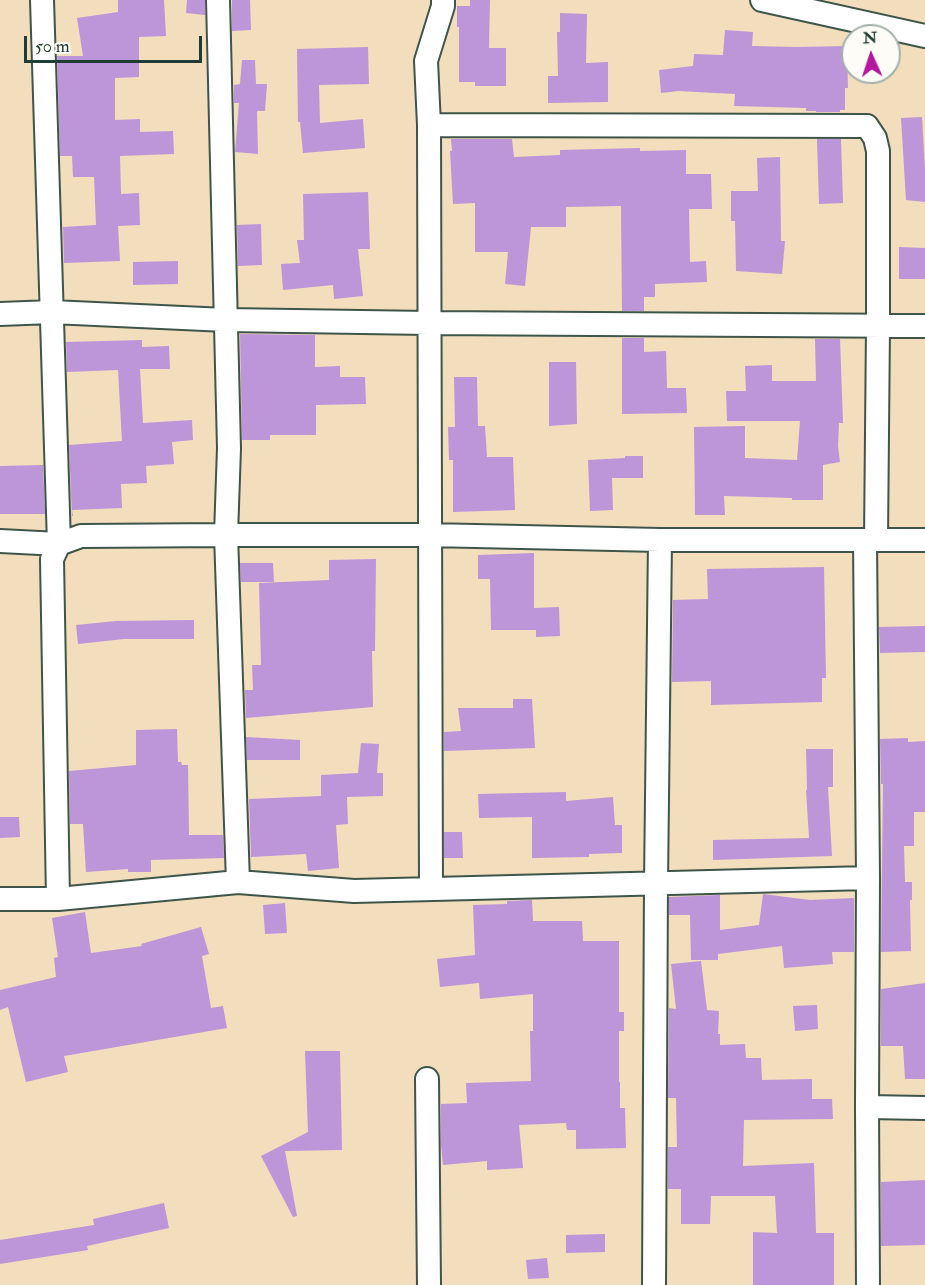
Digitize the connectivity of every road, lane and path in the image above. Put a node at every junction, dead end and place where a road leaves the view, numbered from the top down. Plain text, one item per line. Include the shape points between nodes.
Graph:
1 (42, 0) edge
2 (218, 0) edge
3 (443, 0) edge
4 (762, 0) edge
5 (925, 36) edge
6 (429, 125) junction
7 (52, 312) junction
8 (0, 314) edge
9 (226, 320) junction
10 (429, 323) junction
11 (878, 326) junction
12 (925, 326) edge
13 (226, 535) junction
14 (429, 535) junction
15 (660, 540) junction
16 (871, 540) junction
17 (925, 540) edge
18 (0, 541) edge
19 (60, 544) junction
20 (868, 878) junction
21 (238, 882) junction
22 (656, 883) junction
23 (431, 889) junction
24 (0, 899) edge
25 (58, 899) junction
26 (427, 1079) dead end
27 (867, 1107) junction
28 (925, 1108) edge
29 (429, 1285) edge
30 (654, 1285) edge
31 (868, 1285) edge

1 - 7 street
2 - 9 street
3 - 6 street via 426,61
4 - 5 street
6 - 10 street
6 - 11 street via 867,126 878,151
7 - 8 street
7 - 9 street
7 - 19 street
9 - 10 street
9 - 13 street
10 - 11 street
10 - 14 street
11 - 12 street
11 - 16 street
13 - 14 street
13 - 19 street via 81,536
13 - 21 street
14 - 15 street
14 - 23 street
15 - 16 street
15 - 22 street
16 - 17 street
16 - 20 street
18 - 19 street
19 - 25 street via 52,560
20 - 22 street
20 - 27 street
21 - 23 street via 354,891
21 - 25 street
22 - 23 street
22 - 30 street
24 - 25 street
26 - 29 street
27 - 28 street
27 - 31 street

